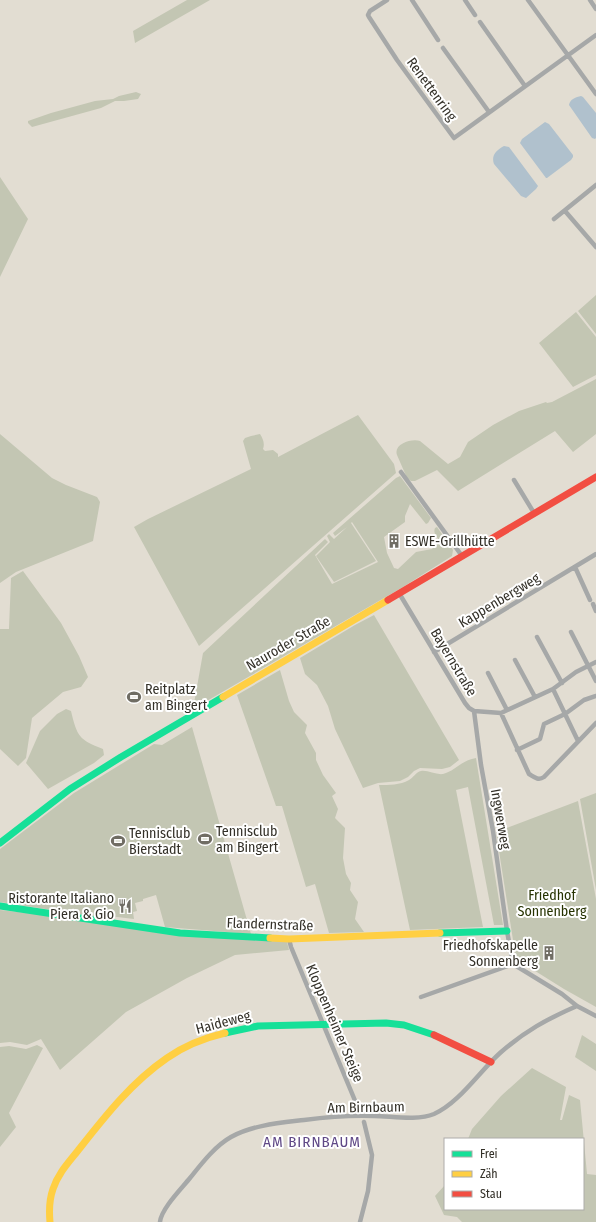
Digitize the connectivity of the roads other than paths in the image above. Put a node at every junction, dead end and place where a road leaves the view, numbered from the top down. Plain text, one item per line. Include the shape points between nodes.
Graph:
1 (387, 0) edge
2 (412, 0) edge
3 (466, 0) edge
4 (528, 0) edge
5 (590, 0) edge
6 (596, 9) edge
7 (475, 15) dead end
8 (480, 22) dead end
9 (596, 35) edge
10 (438, 40) dead end
11 (443, 48) dead end
12 (568, 56) junction
13 (525, 86) junction
14 (596, 94) edge
15 (489, 112) junction
16 (596, 185) edge
17 (565, 211) junction
18 (554, 219) dead end
19 (596, 247) edge
20 (401, 472) dead end
21 (596, 477) edge
22 (514, 480) dead end
23 (534, 513) junction
24 (596, 554) edge
25 (462, 556) junction
26 (575, 567) junction
27 (399, 594) junction
28 (596, 611) edge
29 (571, 632) dead end
30 (537, 637) dead end
31 (434, 652) junction
32 (515, 660) dead end
33 (596, 662) edge
34 (588, 665) junction
35 (488, 673) dead end
36 (596, 681) edge
37 (562, 683) junction
38 (553, 689) junction
39 (596, 696) edge
40 (535, 697) junction
41 (507, 710) junction
42 (474, 711) junction
43 (501, 713) junction
44 (566, 714) junction
45 (596, 723) edge
46 (578, 741) junction
47 (517, 750) junction
48 (0, 843) edge
49 (0, 906) edge
50 (507, 931) junction
51 (290, 939) junction
52 (513, 964) junction
53 (421, 997) dead end
54 (577, 1006) junction
55 (596, 1016) edge
56 (322, 1024) junction
57 (491, 1062) junction
58 (361, 1116) junction
59 (364, 1122) dead end
60 (50, 1222) edge
61 (160, 1222) edge
62 (360, 1222) edge

1 - 15 street, Renettenring via 368,15 397,60 454,138
2 - 10 street
3 - 7 street
4 - 12 street
5 - 6 street
8 - 13 street
9 - 12 street, Renettenring
11 - 15 street
12 - 13 street, Renettenring
12 - 14 street
13 - 15 street, Renettenring
16 - 17 street
17 - 18 street
17 - 19 street
20 - 25 street
21 - 23 street, Nauroder Straße
22 - 23 street
23 - 25 street, Nauroder Straße
24 - 26 street, Kappenbergweg
25 - 27 street, Nauroder Straße
26 - 28 street
26 - 31 street, Kappenbergweg
27 - 31 street, Bayernstraße
27 - 48 street, Nauroder Straße via 104,767
29 - 34 street
30 - 37 street
31 - 42 street, Bayernstraße via 465,703
32 - 40 street
33 - 34 street
34 - 36 street
34 - 37 street
35 - 41 street, Bayernstraße
37 - 38 street
38 - 40 street
38 - 44 street
39 - 44 street via 584,700
40 - 41 street
41 - 43 street
42 - 43 street, Bayernstraße
42 - 50 street, Ingwerweg
43 - 47 street
44 - 46 street
44 - 47 street via 544,724 540,739
45 - 46 street
46 - 47 street via 540,779 529,774
49 - 51 street, Flandernstraße via 180,933
50 - 51 street, Flandernstraße
50 - 52 street
51 - 56 street, Kloppenheimer Steige
52 - 53 street
52 - 54 street
54 - 55 street
54 - 57 street, Am Birnbaum via 524,1033
56 - 57 street, Haideweg via 404,1025 431,1034
56 - 58 street, Kloppenheimer Steige
56 - 60 street, Haideweg via 237,1029 188,1045 166,1058 128,1090 63,1170 50,1195
57 - 58 street, Am Birnbaum via 456,1099 433,1114 416,1117
58 - 61 street, Am Birnbaum via 279,1123 250,1128 230,1138 217,1148 170,1202 160,1217
59 - 62 street via 372,1155 368,1191

